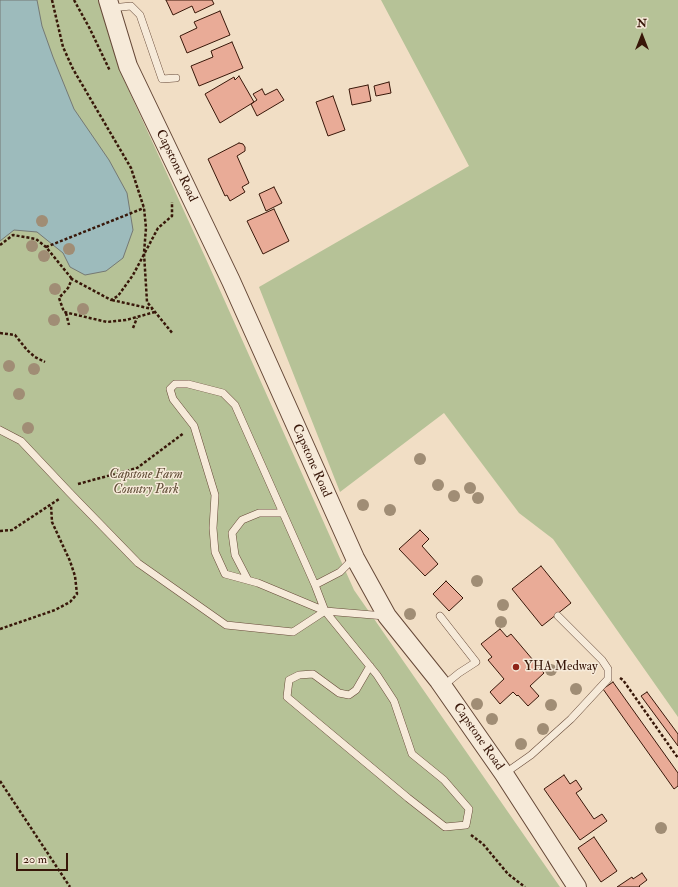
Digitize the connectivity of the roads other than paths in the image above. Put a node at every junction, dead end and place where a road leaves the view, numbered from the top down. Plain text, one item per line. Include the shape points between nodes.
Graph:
1 (110, 4) edge
2 (176, 78) dead end
3 (0, 430) edge
4 (283, 513) junction
5 (354, 558) junction
6 (248, 580) junction
7 (315, 585) junction
8 (325, 611) junction
9 (387, 616) junction
10 (440, 616) dead end
11 (558, 616) dead end
12 (370, 666) junction
13 (443, 686) junction
14 (504, 774) junction
15 (577, 887) edge

1 - 2 lane via 131,6 140,15 162,79
1 - 5 street, Capstone Road via 128,66 231,281
3 - 8 lane via 21,441 138,563 226,624 293,632
4 - 6 lane via 259,513 242,520 232,533 235,555
4 - 6 lane via 235,405 223,394 188,384 175,384 170,389 173,399 194,426 215,495 215,552 225,574
4 - 7 lane
5 - 7 lane via 340,572
5 - 9 street, Capstone Road
6 - 8 lane
7 - 8 lane
8 - 9 lane
8 - 12 lane
9 - 13 street, Capstone Road
10 - 13 lane via 476,662
11 - 14 lane via 602,660 608,669 608,680 571,719 531,755
12 - 12 lane via 378,674 394,701 412,754 444,780 469,809 466,825 445,827 288,697 289,680 299,675 313,674 339,693 349,695 356,690
13 - 14 street, Capstone Road
14 - 15 street, Capstone Road

